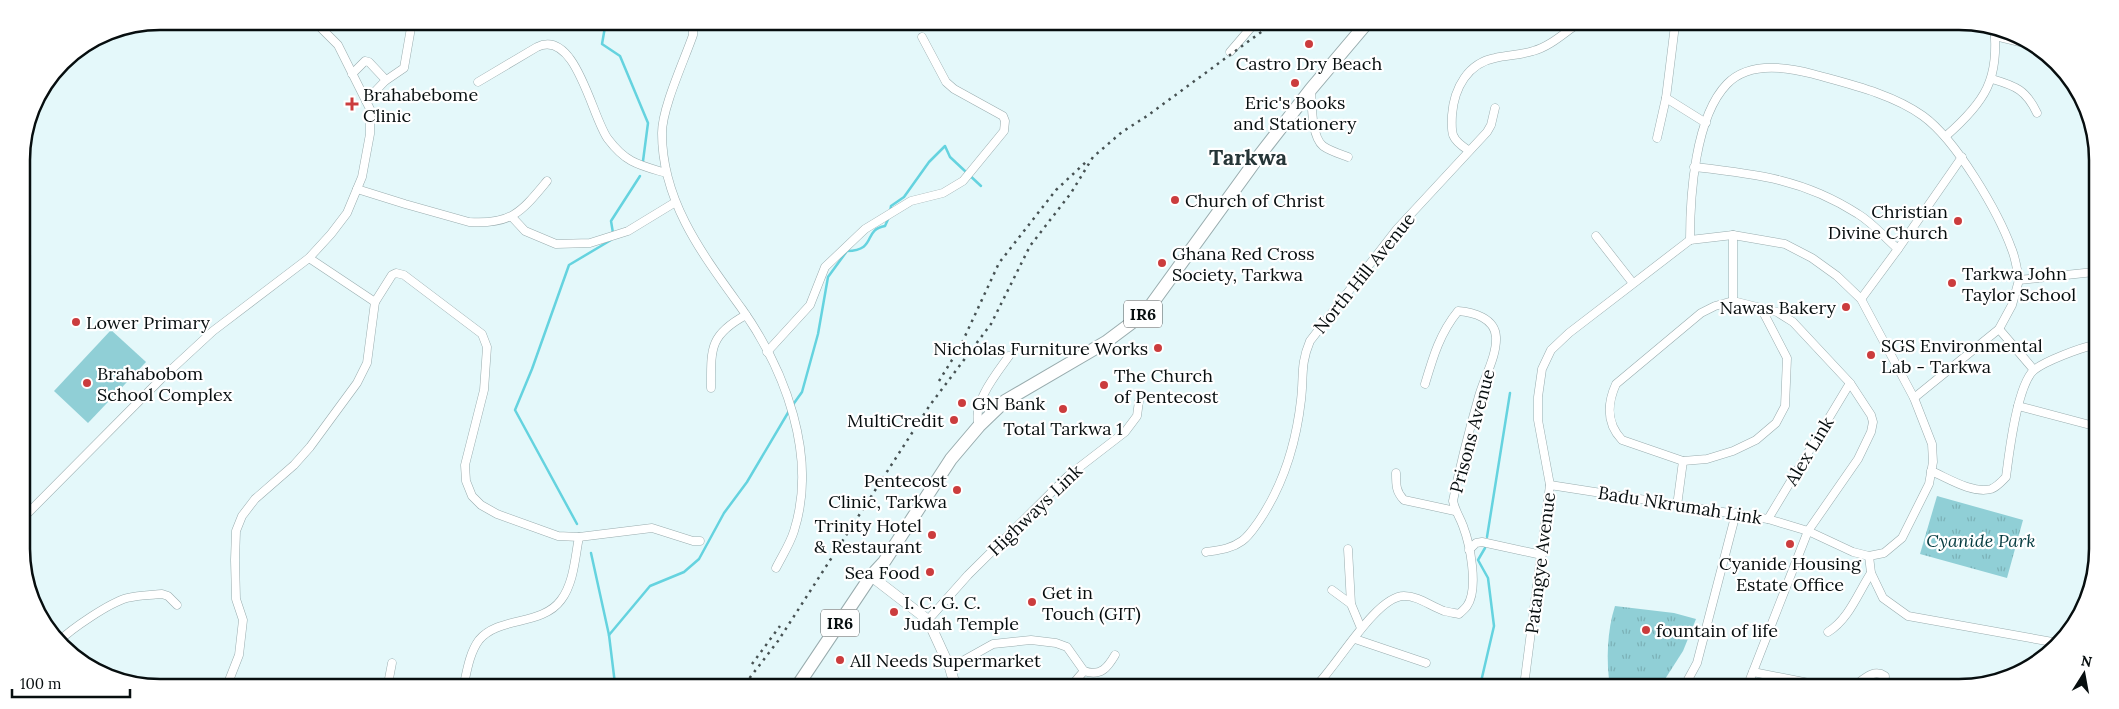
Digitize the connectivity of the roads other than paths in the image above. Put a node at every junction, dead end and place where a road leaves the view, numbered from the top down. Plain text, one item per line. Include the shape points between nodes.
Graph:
1 (323, 30) edge
2 (411, 30) edge
3 (693, 30) edge
4 (1249, 30) edge
5 (1361, 30) edge
6 (1569, 30) edge
7 (1674, 30) edge
8 (1996, 36) joint
9 (922, 37) dead end
10 (2003, 38) edge
11 (1230, 52) dead end
12 (352, 74) junction
13 (1992, 79) junction
14 (385, 81) junction
15 (478, 82) dead end
16 (1311, 89) junction
17 (1666, 98) junction
18 (366, 101) junction
19 (1495, 108) dead end
20 (2037, 113) dead end
21 (1706, 123) junction
22 (1946, 136) junction
23 (1657, 138) dead end
24 (1468, 150) junction
25 (1348, 156) dead end
26 (1962, 157) junction
27 (1694, 167) junction
28 (666, 173) junction
29 (547, 180) dead end
30 (357, 189) junction
31 (674, 203) junction
32 (512, 217) junction
33 (1732, 235) junction
34 (1596, 236) dead end
35 (1690, 240) junction
36 (1898, 249) junction
37 (309, 258) junction
38 (2089, 273) edge
39 (2019, 280) junction
40 (1632, 282) junction
41 (1861, 299) junction
42 (376, 302) junction
43 (1733, 302) junction
44 (1761, 308) junction
45 (746, 315) junction
46 (1999, 329) junction
47 (2089, 347) edge
48 (767, 352) junction
49 (1009, 356) dead end
50 (2034, 370) junction
51 (1850, 383) junction
52 (1425, 384) dead end
53 (711, 388) dead end
54 (1914, 398) junction
55 (1139, 401) dead end
56 (2018, 406) junction
57 (2089, 425) edge
58 (979, 426) junction
59 (1683, 461) junction
60 (1931, 471) junction
61 (1396, 473) dead end
62 (1550, 485) junction
63 (1677, 506) junction
64 (30, 511) edge
65 (1455, 511) junction
66 (1736, 513) junction
67 (1768, 519) junction
68 (1808, 531) junction
69 (579, 537) junction
70 (700, 541) dead end
71 (1348, 549) dead end
72 (1469, 550) junction
73 (1206, 552) dead end
74 (1542, 556) junction
75 (1869, 556) junction
76 (776, 568) dead end
77 (1871, 573) junction
78 (873, 578) junction
79 (1332, 590) dead end
80 (1350, 604) junction
81 (177, 605) dead end
82 (928, 620) junction
83 (1361, 628) junction
84 (1828, 632) dead end
85 (64, 636) edge
86 (1355, 639) junction
87 (2050, 642) edge
88 (1115, 655) dead end
89 (392, 663) dead end
90 (1426, 663) dead end
91 (950, 668) junction
92 (1084, 671) junction
93 (1753, 672) junction
94 (230, 679) edge
95 (389, 679) edge
96 (465, 679) edge
97 (802, 679) edge
98 (810, 679) edge
99 (953, 679) edge
100 (1077, 679) edge
101 (1322, 679) edge
102 (1525, 679) edge
103 (1688, 679) edge
104 (1750, 679) edge
105 (1788, 679) edge
106 (1864, 679) edge
107 (1885, 679) edge

1 - 12 street via 338,45
2 - 14 street via 404,68
3 - 28 street via 663,123 662,151
4 - 11 street
5 - 16 main road, IR6
6 - 24 street via 1543,48 1494,58 1479,63 1469,72 1456,95 1452,131 1454,139
7 - 17 street
8 - 10 street
8 - 13 street
9 - 48 street via 946,82 1003,116 1004,131 956,187 911,202 865,228 825,267 810,305
12 - 14 street via 362,63 369,62
12 - 18 street
13 - 20 street via 2022,91
13 - 22 street via 1966,119
14 - 18 street
15 - 28 street via 543,44 556,45 566,54 582,80 608,138 626,158
16 - 25 street via 1318,141 1324,147
16 - 58 main road, IR6 via 1146,312 1106,342 1005,400
17 - 21 street
17 - 23 street
18 - 30 street via 370,109 370,125 362,177
19 - 24 street, North Hill Avenue via 1487,132
21 - 22 street via 1715,101 1728,83 1745,73 1767,67 1795,70 1858,86 1923,115
21 - 27 street
22 - 26 street
24 - 73 street, North Hill Avenue via 1397,228 1310,341 1302,362 1301,400 1292,454 1281,482 1264,513 1243,540 1228,549
26 - 36 street
26 - 39 street via 2013,252
27 - 35 street
27 - 36 street via 1772,177 1826,196 1859,215
28 - 31 street
29 - 32 street
30 - 32 street via 469,222
30 - 37 street via 347,212
31 - 32 street via 628,231 590,243 556,244 525,231
31 - 45 street via 710,266
33 - 35 street
33 - 41 street via 1785,244 1831,271
33 - 43 street
34 - 40 street
35 - 40 street, Patangye Avenue
36 - 41 street
37 - 42 street
37 - 64 street via 213,331 161,378
38 - 39 street
39 - 46 street via 2012,305
40 - 62 street, Patangye Avenue via 1551,350 1542,369 1538,420
41 - 54 street
42 - 69 street via 392,275 404,275 482,334 487,347 484,390 465,465 466,481 472,496 497,514 545,533
42 - 94 street via 367,363 357,383 310,447 254,499 242,516 236,532 235,560 236,599 243,620 239,655
43 - 44 street
43 - 59 street via 1701,313 1616,384 1609,400 1615,432 1622,440
44 - 51 street via 1777,312 1793,322
44 - 59 street via 1787,358 1785,406 1776,423 1756,440 1707,459
45 - 48 street
45 - 53 street via 723,330 713,346
46 - 50 street
46 - 54 street
47 - 50 street
48 - 76 street via 789,399 802,465 801,499 794,532
49 - 58 street via 984,395 976,418
50 - 56 street
51 - 67 street, Alex Link
51 - 68 street via 1871,415 1871,432 1858,459
52 - 65 street, Prisons Avenue via 1435,350 1446,326 1458,311 1473,312 1492,324 1496,336 1494,352 1458,474 1453,501
54 - 60 street via 1932,444
55 - 82 street, Highways Link via 1137,416 1124,432 1068,476 968,575
56 - 57 street
56 - 60 street via 2006,477 1992,489 1976,490
58 - 78 main road, IR6 via 951,459
59 - 63 street
60 - 75 street via 1929,484 1902,538 1884,553
61 - 65 street via 1396,486 1404,500
62 - 63 street, Badu Nkrumah Link
62 - 74 street, Patangye Avenue
63 - 66 street, Badu Nkrumah Link
65 - 72 street, Prisons Avenue via 1463,525
66 - 67 street, Badu Nkrumah Link
66 - 103 street via 1697,663
67 - 68 street, Badu Nkrumah Link
68 - 75 street, Badu Nkrumah Link
68 - 93 street
69 - 70 street via 652,528
69 - 96 street via 570,581 554,608 487,633 478,642
71 - 80 street
72 - 74 street via 1482,542
72 - 83 street, Prisons Avenue via 1473,590 1468,605 1459,614 1444,611 1422,599 1403,596 1386,602
74 - 102 street, Patangye Avenue
75 - 77 street
77 - 84 street via 1850,610 1838,626
77 - 87 street via 1883,598 1908,616
78 - 82 street
78 - 97 main road, IR6
78 - 98 main road, IR6
79 - 80 street
80 - 83 street
81 - 85 street via 162,594 127,598
82 - 91 street
83 - 86 street, Prisons Avenue
86 - 90 street
86 - 101 street, Prisons Avenue
88 - 92 street via 1104,671 1096,674
89 - 95 street
91 - 92 street via 993,644 1031,640 1067,647
91 - 99 street
92 - 100 street
93 - 104 street
93 - 105 street
106 - 107 street via 1871,674 1881,674

